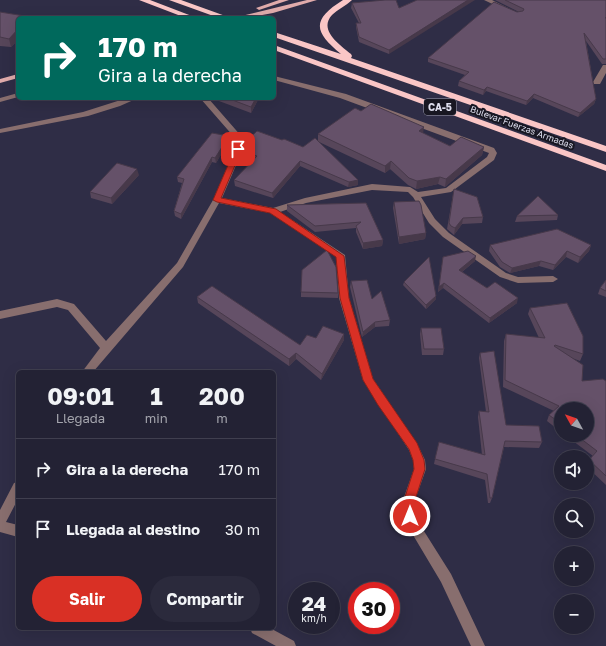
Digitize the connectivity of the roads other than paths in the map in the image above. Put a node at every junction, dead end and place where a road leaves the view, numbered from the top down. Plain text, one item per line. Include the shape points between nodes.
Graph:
1 (143, 0) edge
2 (173, 0) edge
3 (286, 0) edge
4 (314, 0) edge
5 (348, 0) edge
6 (487, 0) edge
7 (512, 12) edge
8 (187, 16) edge
9 (221, 16) edge
10 (236, 16) edge
11 (247, 16) edge
12 (276, 35) edge
13 (276, 48) edge
14 (354, 61) junction
15 (606, 67) edge
16 (16, 77) edge
17 (276, 79) edge
18 (0, 81) edge
19 (597, 82) dead end
20 (16, 96) edge
21 (0, 100) edge
22 (128, 100) edge
23 (206, 100) edge
24 (0, 131) edge
25 (606, 149) edge
26 (606, 168) edge
27 (416, 195) junction
28 (217, 200) junction
29 (273, 211) junction
30 (552, 279) dead end
31 (0, 316) edge
32 (106, 348) junction
33 (89, 370) edge
34 (16, 491) edge
35 (0, 522) edge
36 (0, 526) edge
37 (16, 530) edge
38 (261, 630) edge
39 (289, 646) edge
40 (478, 646) edge

1 - 8 highway
2 - 9 highway
3 - 10 main road
4 - 11 main road
5 - 14 highway via 327,15 323,29 327,37
6 - 7 street
12 - 14 highway, Bulevar Fuerzas Armadas / CA-5
13 - 26 highway, Bulevar Fuerzas Armadas / CA-5
14 - 25 highway, Bulevar Fuerzas Armadas / CA-5
15 - 19 street
16 - 18 main road
17 - 27 street via 343,96 491,150 493,153 491,158 448,190
20 - 21 street
22 - 24 street via 89,114
23 - 28 street via 235,131 240,142
27 - 29 street via 402,188 372,186
27 - 30 street via 432,221 446,235 503,275 518,280
28 - 29 street
28 - 32 street via 180,265
29 - 40 street via 340,256 344,298 368,380 413,446 419,460 420,469 409,500 410,516 446,578
31 - 32 street via 57,303 71,307
32 - 33 street
34 - 35 street
36 - 37 street
38 - 39 street

